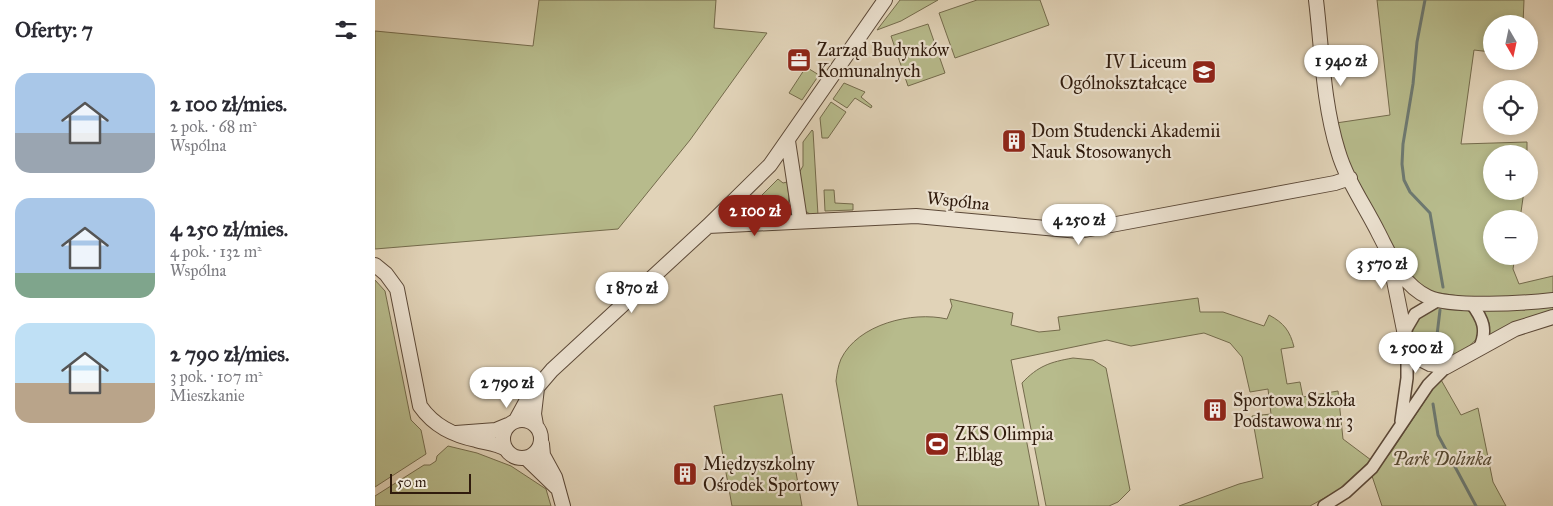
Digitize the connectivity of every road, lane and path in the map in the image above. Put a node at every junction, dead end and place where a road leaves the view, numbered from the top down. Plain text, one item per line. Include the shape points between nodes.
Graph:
1 (885, 0) edge
2 (1316, 0) edge
3 (788, 141) junction
4 (1350, 178) junction
5 (800, 220) junction
6 (708, 226) junction
7 (1384, 244) junction
8 (375, 265) edge
9 (1553, 300) edge
10 (1437, 301) junction
11 (1471, 303) junction
12 (1553, 317) edge
13 (1405, 331) junction
14 (1407, 345) junction
15 (1479, 349) junction
16 (1446, 367) junction
17 (537, 388) junction
18 (512, 423) junction
19 (536, 425) junction
20 (1400, 426) junction
21 (456, 433) junction
22 (541, 444) junction
23 (506, 449) junction
24 (526, 458) junction
25 (558, 489) junction
26 (563, 506) edge
27 (1324, 506) edge

1 - 3 street
2 - 4 street via 1330,118 1338,152
3 - 5 street
3 - 6 street via 770,165
4 - 5 street, Wspólna via 1079,231 916,216
4 - 7 street
5 - 6 street, Wspólna
6 - 17 street via 595,328
7 - 10 street via 1408,284
7 - 13 street
8 - 21 street via 387,274 398,294 420,406 446,431
9 - 11 street
10 - 11 street
10 - 13 street via 1415,314
11 - 15 street via 1484,325 1484,339
12 - 15 street via 1515,329
13 - 14 street
14 - 16 street via 1418,358
14 - 20 street via 1407,378
15 - 16 street
16 - 20 street via 1428,385
17 - 18 street
17 - 19 street
18 - 19 street via 527,420
18 - 21 street via 496,430
18 - 23 street via 503,439
19 - 22 street via 541,434
20 - 27 street via 1371,468 1346,492
21 - 23 street
22 - 24 street via 536,453
22 - 25 street
23 - 24 street via 517,458
24 - 25 street
25 - 26 street

